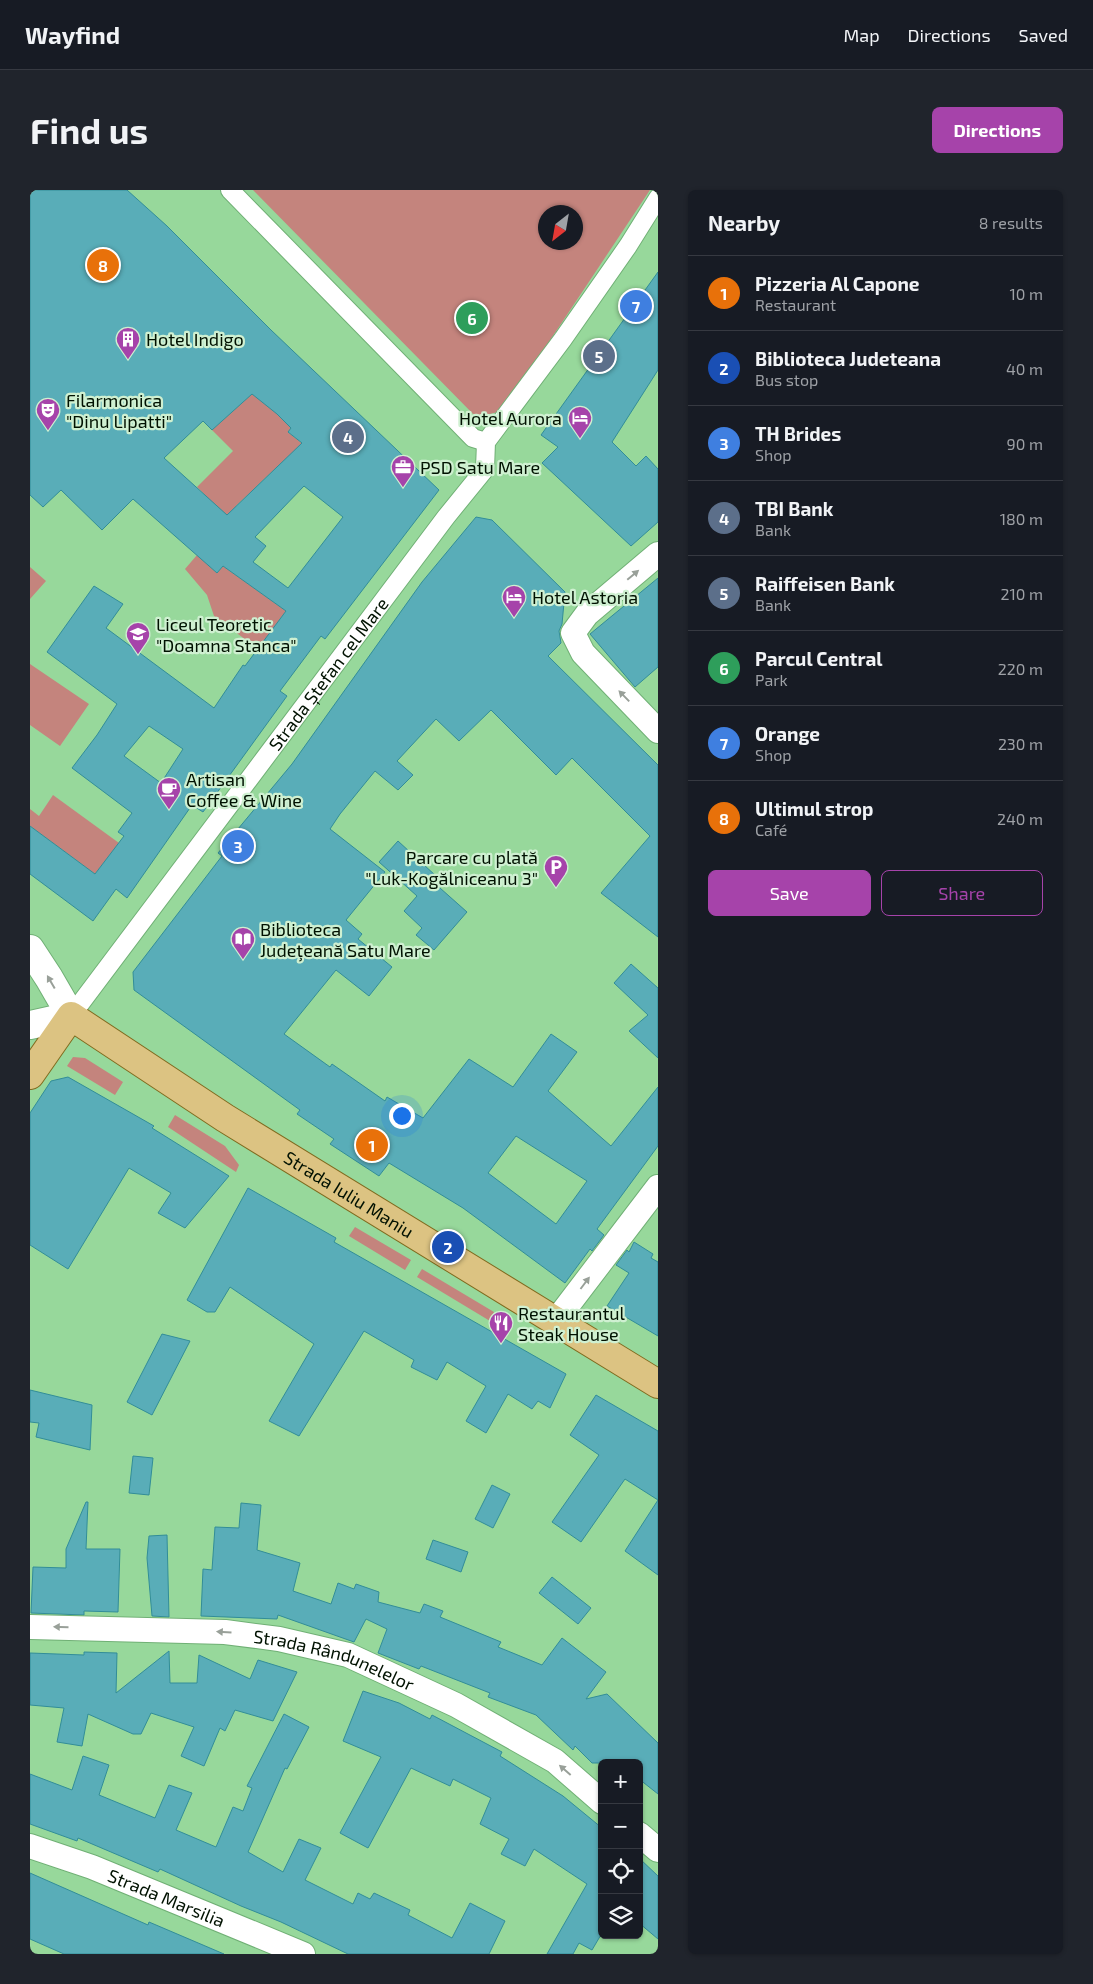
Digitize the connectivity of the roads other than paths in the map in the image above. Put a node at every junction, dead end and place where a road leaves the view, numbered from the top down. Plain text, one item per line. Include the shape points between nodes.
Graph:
1 (230, 190) edge
2 (658, 198) edge
3 (486, 442) junction
4 (658, 554) edge
5 (658, 731) edge
6 (30, 948) edge
7 (71, 1016) junction
8 (30, 1025) edge
9 (30, 1075) edge
10 (658, 1187) edge
11 (555, 1322) junction
12 (658, 1384) edge
13 (30, 1627) edge
14 (598, 1799) edge
15 (643, 1837) edge
16 (30, 1846) edge
17 (658, 1850) edge
18 (303, 1954) edge

1 - 3 street via 474,438
2 - 3 street via 564,339
3 - 7 street, Strada Ștefan cel Mare via 484,469
5 -> 4 street via 583,653 572,633 587,614
7 -> 6 street
7 - 8 street
7 - 9 main road, Strada Ștefan cel Mare
7 - 11 main road, Strada Iuliu Maniu via 225,1118
11 -> 10 street
11 - 12 main road, Strada Iuliu Maniu
14 -> 13 street, Strada Rândunelelor via 555,1761 456,1705 348,1656 279,1639 225,1632
15 - 17 street
16 - 18 street, Strada Marsilia via 92,1867

